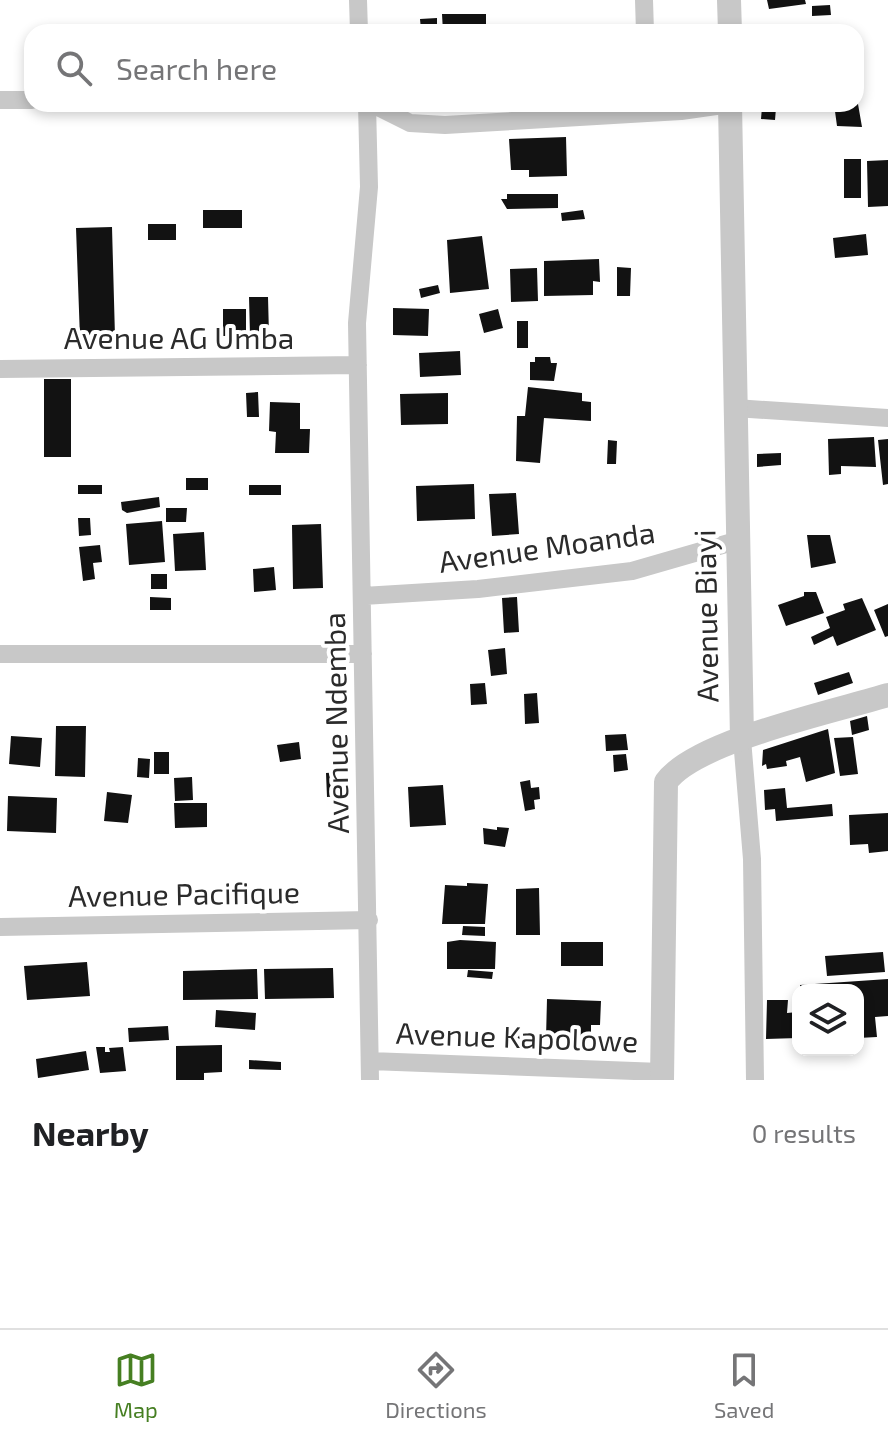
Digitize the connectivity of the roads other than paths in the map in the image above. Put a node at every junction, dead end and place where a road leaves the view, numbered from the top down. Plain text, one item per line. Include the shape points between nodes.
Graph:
1 (358, 0) edge
2 (644, 0) edge
3 (729, 0) edge
4 (359, 24) edge
5 (645, 24) edge
6 (730, 24) edge
7 (0, 100) edge
8 (24, 100) edge
9 (370, 112) edge
10 (387, 112) edge
11 (601, 112) edge
12 (730, 112) edge
13 (358, 365) junction
14 (0, 369) edge
15 (735, 408) junction
16 (888, 418) edge
17 (736, 541) junction
18 (363, 596) junction
19 (0, 654) edge
20 (363, 654) junction
21 (888, 695) edge
22 (742, 739) junction
23 (369, 920) junction
24 (0, 927) edge
25 (370, 1061) junction
26 (662, 1076) edge
27 (370, 1080) edge
28 (755, 1080) edge

1 - 4 street
2 - 5 street
3 - 6 street
7 - 8 street
9 - 13 street, Avenue Ndemba
10 - 11 street via 410,123 445,125
12 - 15 street, Avenue Biayi
13 - 14 street, Avenue AG Umba
13 - 18 street, Avenue Ndemba
15 - 16 street
15 - 17 street, Avenue Biayi
17 - 18 street, Avenue Moanda via 632,571
17 - 22 street, Avenue Biayi
18 - 20 street, Avenue Ndemba
19 - 20 street
20 - 23 street, Avenue Ndemba
21 - 22 street
22 - 26 street, Avenue Biayi via 688,760 666,782
22 - 28 street via 752,859
23 - 24 street, Avenue Pacifique
23 - 25 street, Avenue Ndemba
25 - 26 street, Avenue Kapolowe
25 - 27 street, Avenue Ndemba

